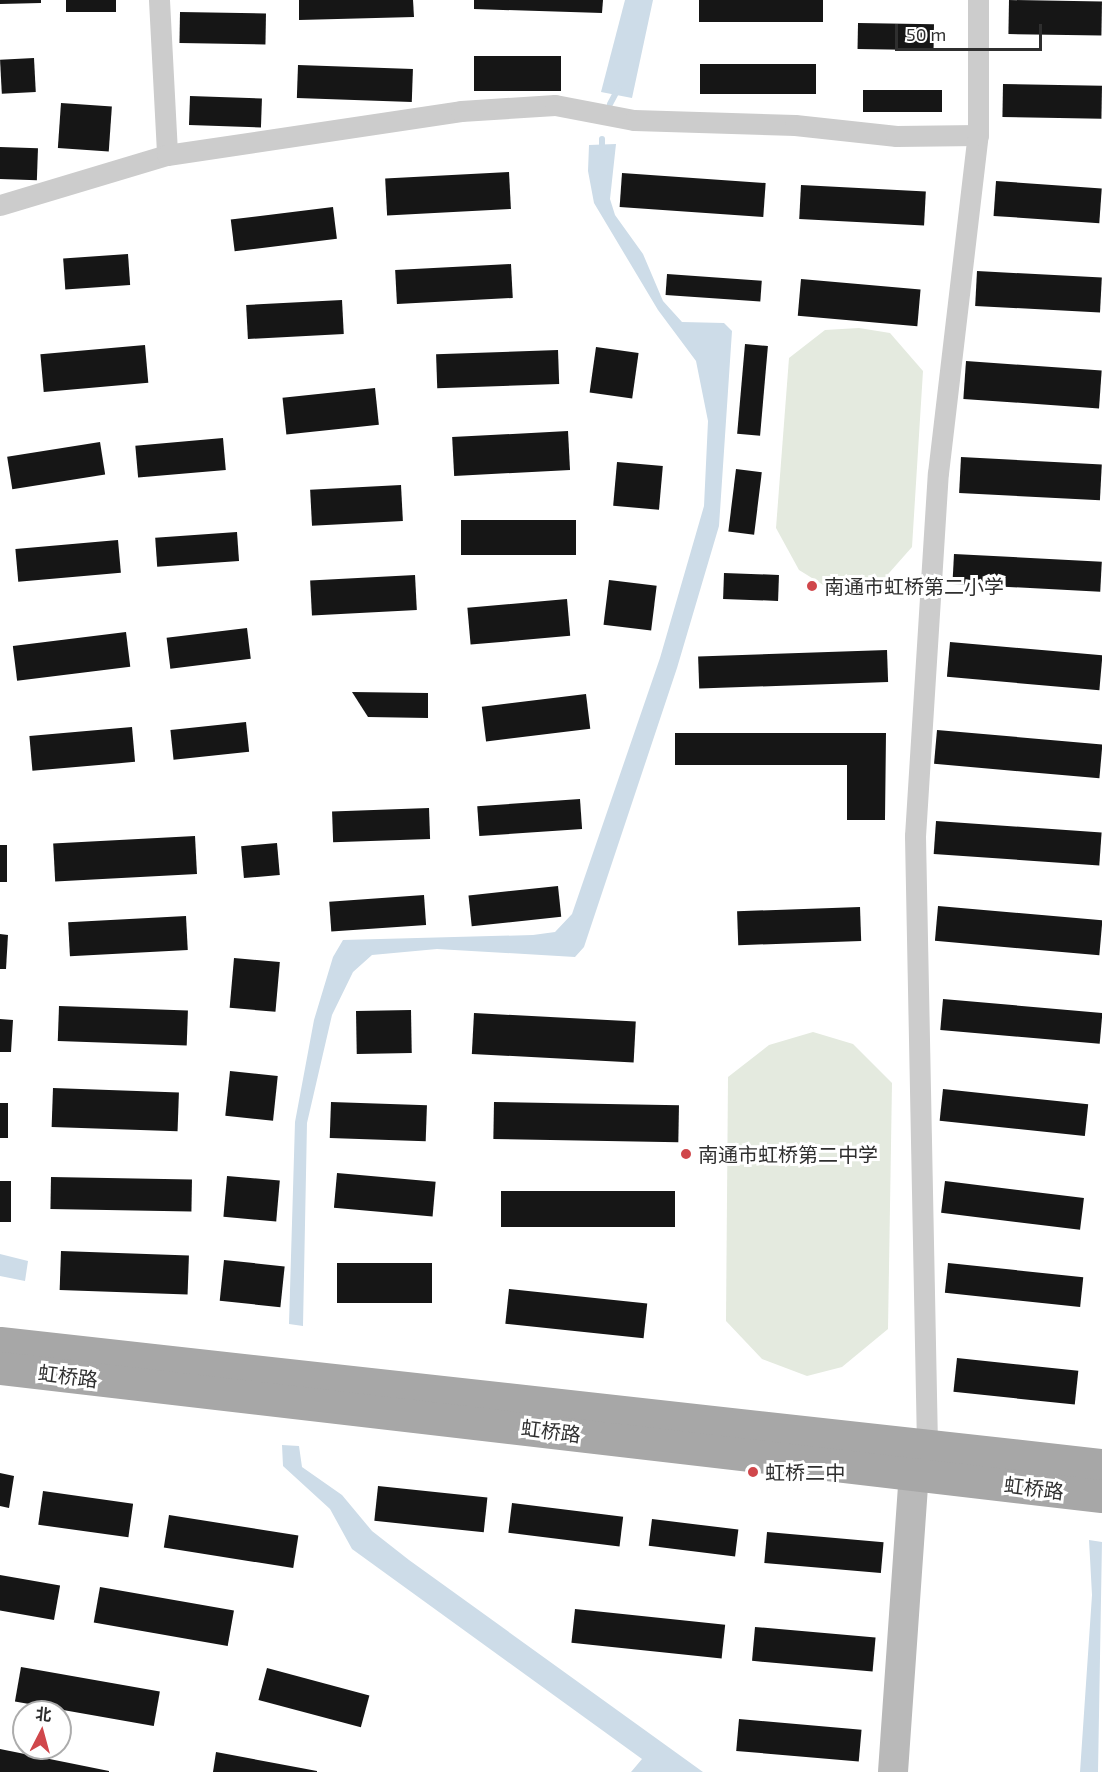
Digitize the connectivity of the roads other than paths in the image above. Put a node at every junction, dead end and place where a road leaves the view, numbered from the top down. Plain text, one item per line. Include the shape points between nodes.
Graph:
1 (159, 0) edge
2 (978, 0) edge
3 (978, 135) junction
4 (167, 155) junction
5 (0, 205) edge
6 (0, 1343) edge
7 (0, 1368) edge
8 (921, 1459) junction
9 (1098, 1480) edge
10 (893, 1772) edge

1 - 4 street
2 - 3 street
3 - 4 street via 896,136 795,125 634,120 555,105 355,124
3 - 8 street via 938,473 915,836
4 - 5 street
6 - 8 main road, 虹桥路
7 - 8 main road, 虹桥路
8 - 9 main road, 虹桥路
8 - 10 street

